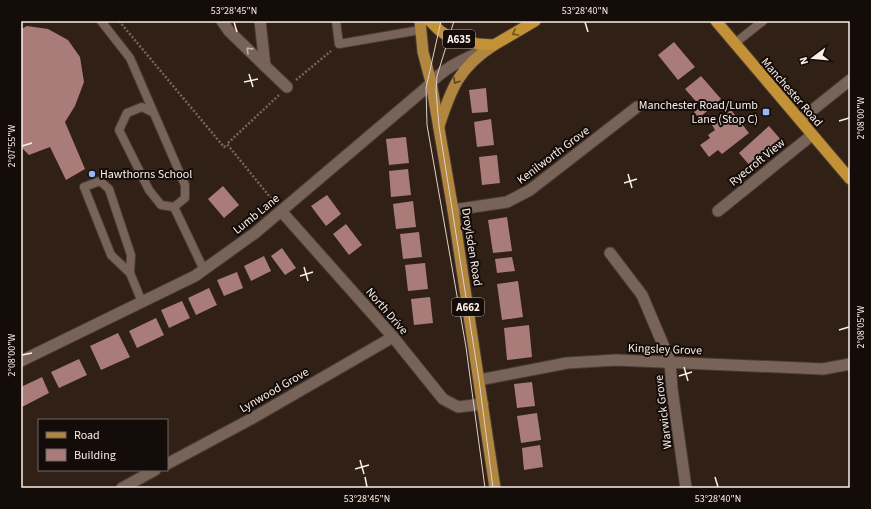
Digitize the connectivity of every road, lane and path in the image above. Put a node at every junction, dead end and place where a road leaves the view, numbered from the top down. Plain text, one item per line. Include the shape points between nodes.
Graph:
1 (101, 21) edge
2 (119, 21) edge
3 (222, 21) edge
4 (260, 21) edge
5 (336, 21) edge
6 (430, 21) edge
7 (535, 21) edge
8 (716, 21) edge
9 (763, 21) edge
10 (420, 26) edge
11 (339, 44) junction
12 (734, 44) junction
13 (494, 45) junction
14 (483, 51) junction
15 (265, 66) junction
16 (850, 80) edge
17 (431, 82) junction
18 (287, 88) junction
19 (637, 107) dead end
20 (152, 112) junction
21 (800, 120) junction
22 (439, 126) junction
23 (812, 135) junction
24 (227, 144) junction
25 (850, 179) edge
26 (174, 207) junction
27 (453, 210) junction
28 (281, 211) junction
29 (718, 211) dead end
30 (610, 254) dead end
31 (204, 270) junction
32 (130, 273) junction
33 (142, 302) junction
34 (393, 337) junction
35 (21, 361) edge
36 (670, 361) junction
37 (850, 364) edge
38 (479, 380) junction
39 (483, 404) junction
40 (168, 463) edge
41 (153, 471) edge
42 (122, 488) edge
43 (495, 488) edge
44 (686, 488) edge

1 - 20 lane via 130,58
2 - 24 path via 224,147
15 -> 3 street
4 - 15 street
5 - 11 lane
6 - 13 highway, A635 via 449,37
7 -> 13 highway, Lumb Lane
8 - 12 highway, Manchester Road
9 - 12 lane
10 - 11 lane
10 - 17 main road, Droylsden Road
11 - 18 path
12 - 21 highway, Manchester Road
13 - 14 main road, Lumb Lane
14 - 17 street, Lumb Lane via 459,61
14 -> 22 main road, Lumb Lane via 457,79
15 - 18 street
16 - 21 street
17 - 22 main road, Droylsden Road / A662
17 - 28 street, Lumb Lane
18 - 24 path
19 - 27 street, Kenilworth Grove via 530,190 507,202
20 - 26 lane via 185,185 186,198
20 - 26 lane via 142,106 127,113 119,130 149,190 161,205
21 - 23 highway, Manchester Road
22 - 27 main road, Droylsden Road / A662
23 - 25 highway, Manchester Road
23 - 29 street, Ryecroft View
24 - 28 path
26 - 31 lane
27 - 38 main road, Droylsden Road / A662
28 - 31 street, Lumb Lane
28 - 34 street, North Drive
30 - 36 street, Warwick Grove via 642,295
31 - 33 street, Lumb Lane
32 - 32 lane via 132,255 109,189 100,181 84,187 111,255
32 - 33 lane
33 - 35 street, Lumb Lane
34 - 39 street, North Drive via 443,399 458,407
34 - 40 street, Lynwood Grove
36 - 37 street, Kingsley Grove via 745,367 824,369
36 - 38 street, Kingsley Grove via 616,360 567,363
36 - 44 street, Warwick Grove
38 - 39 main road, Droylsden Road / A662
39 - 43 main road, Droylsden Road / A662
41 - 42 street

